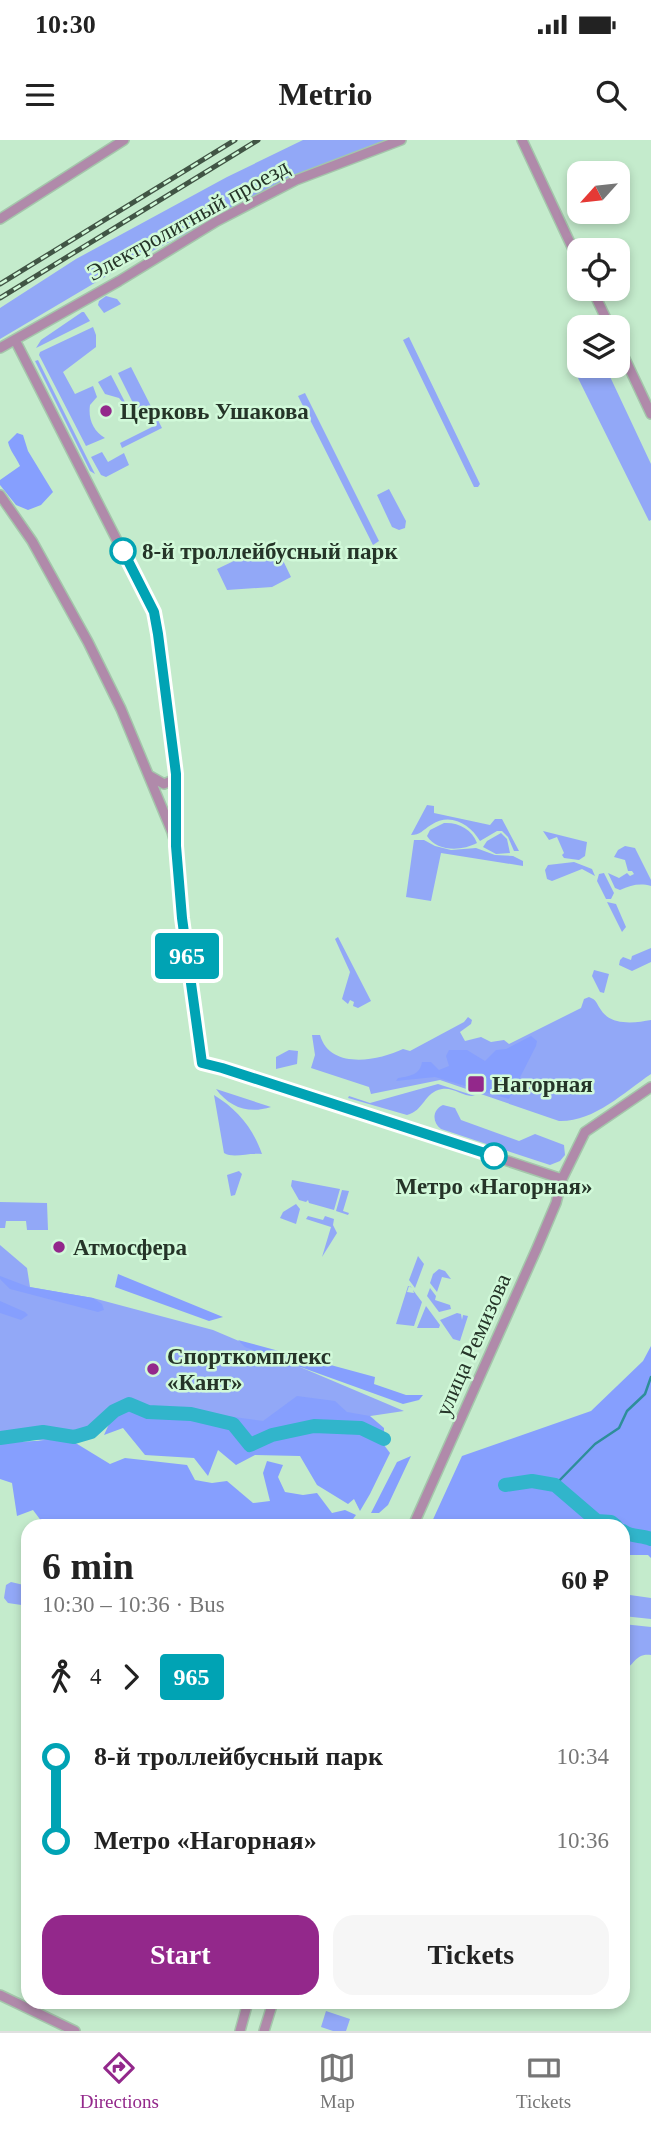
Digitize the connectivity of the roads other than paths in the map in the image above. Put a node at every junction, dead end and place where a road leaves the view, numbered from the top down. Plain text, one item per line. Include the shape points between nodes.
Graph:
1 (124, 140) edge
2 (401, 140) edge
3 (522, 140) edge
4 (0, 219) edge
5 (568, 238) edge
6 (15, 340) junction
7 (0, 348) edge
8 (630, 369) edge
9 (651, 414) edge
10 (0, 495) edge
11 (147, 772) junction
12 (176, 774) junction
13 (176, 846) junction
14 (651, 1087) edge
15 (562, 1179) junction
16 (416, 1519) edge
17 (0, 1995) edge
18 (21, 2005) edge
19 (29, 2009) edge
20 (246, 2009) edge
21 (271, 2009) edge
22 (75, 2031) edge
23 (240, 2031) edge
24 (264, 2031) edge

1 - 4 street
2 - 6 street, Электролитный проезд via 296,180
3 - 5 street
6 - 7 street, Электролитный проезд
6 - 12 street via 154,612
8 - 9 street
10 - 11 street via 32,541 88,642
11 - 12 street via 164,785
11 - 13 street
12 - 13 street
13 - 15 street via 202,1063
14 - 15 street, улица Ремизова via 585,1132
15 - 16 street, улица Ремизова via 537,1248
17 - 18 street
19 - 22 street
20 - 23 street
21 - 24 street

